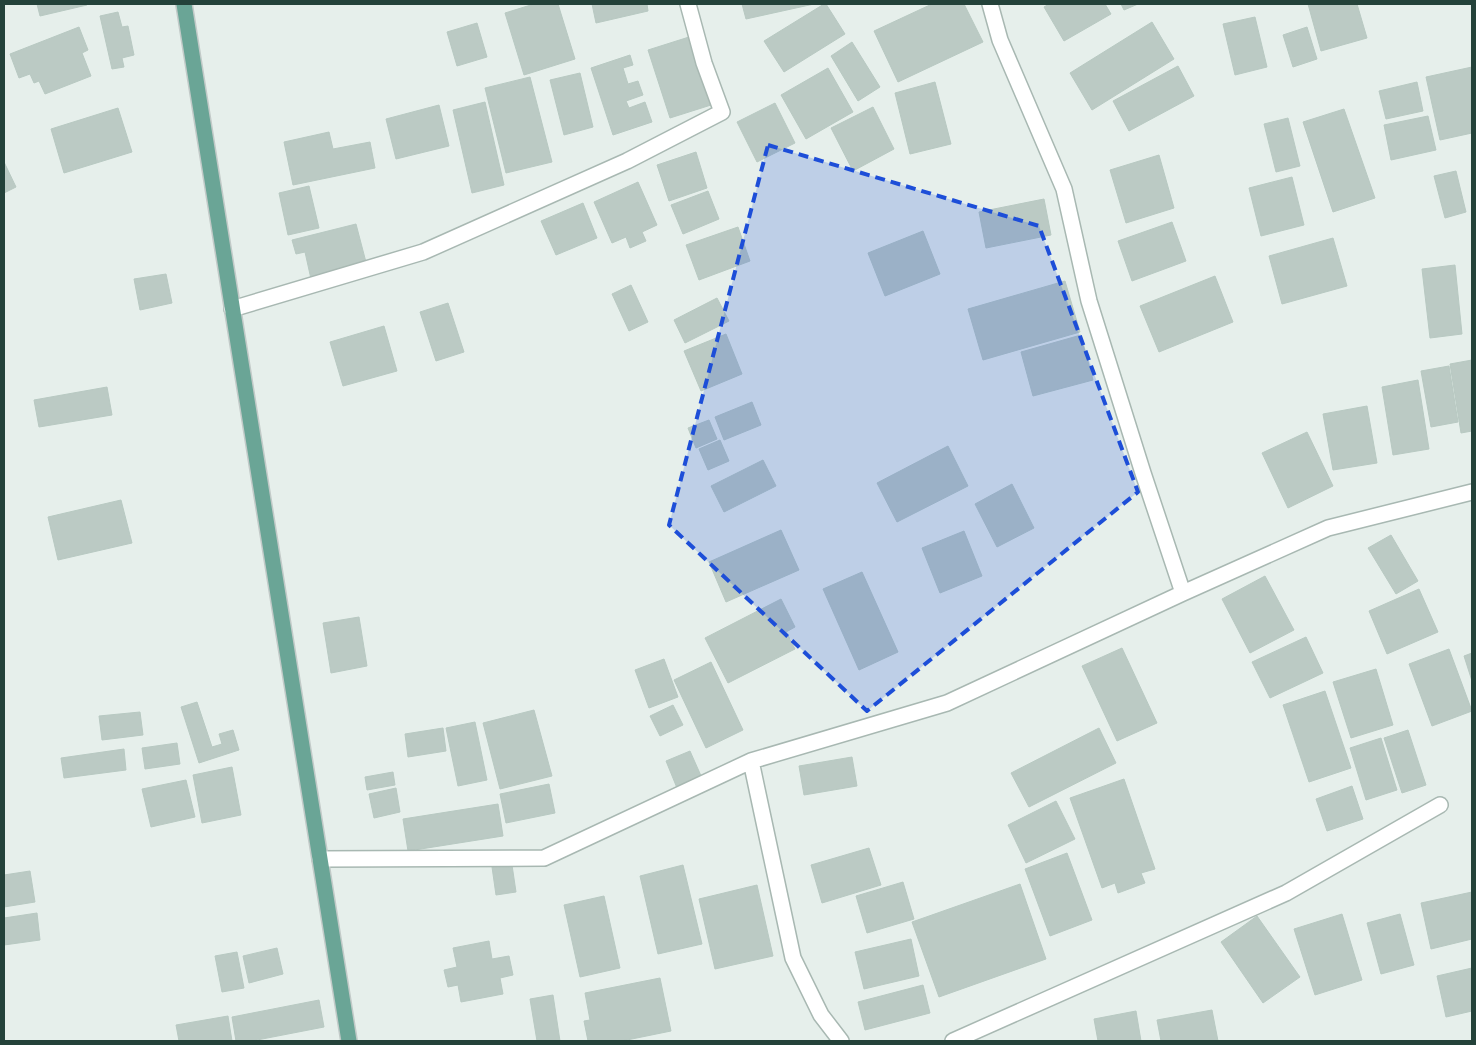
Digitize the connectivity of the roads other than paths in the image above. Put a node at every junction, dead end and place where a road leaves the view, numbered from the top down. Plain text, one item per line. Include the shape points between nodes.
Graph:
1 (184, 4) edge
2 (688, 4) edge
3 (990, 4) edge
4 (232, 309) junction
5 (1472, 492) edge
6 (1183, 593) junction
7 (751, 761) junction
8 (1440, 805) dead end
9 (320, 859) junction
10 (349, 1041) edge
11 (841, 1041) edge
12 (953, 1041) edge

1 - 4 main road
2 - 4 street via 722,112 627,161 423,252
3 - 6 street via 1000,40 1064,189 1089,301
4 - 9 main road
5 - 6 street via 1328,528
6 - 7 street via 946,702
7 - 9 street via 544,858
7 - 11 street via 793,958 821,1015
8 - 12 street via 1286,893
9 - 10 main road

